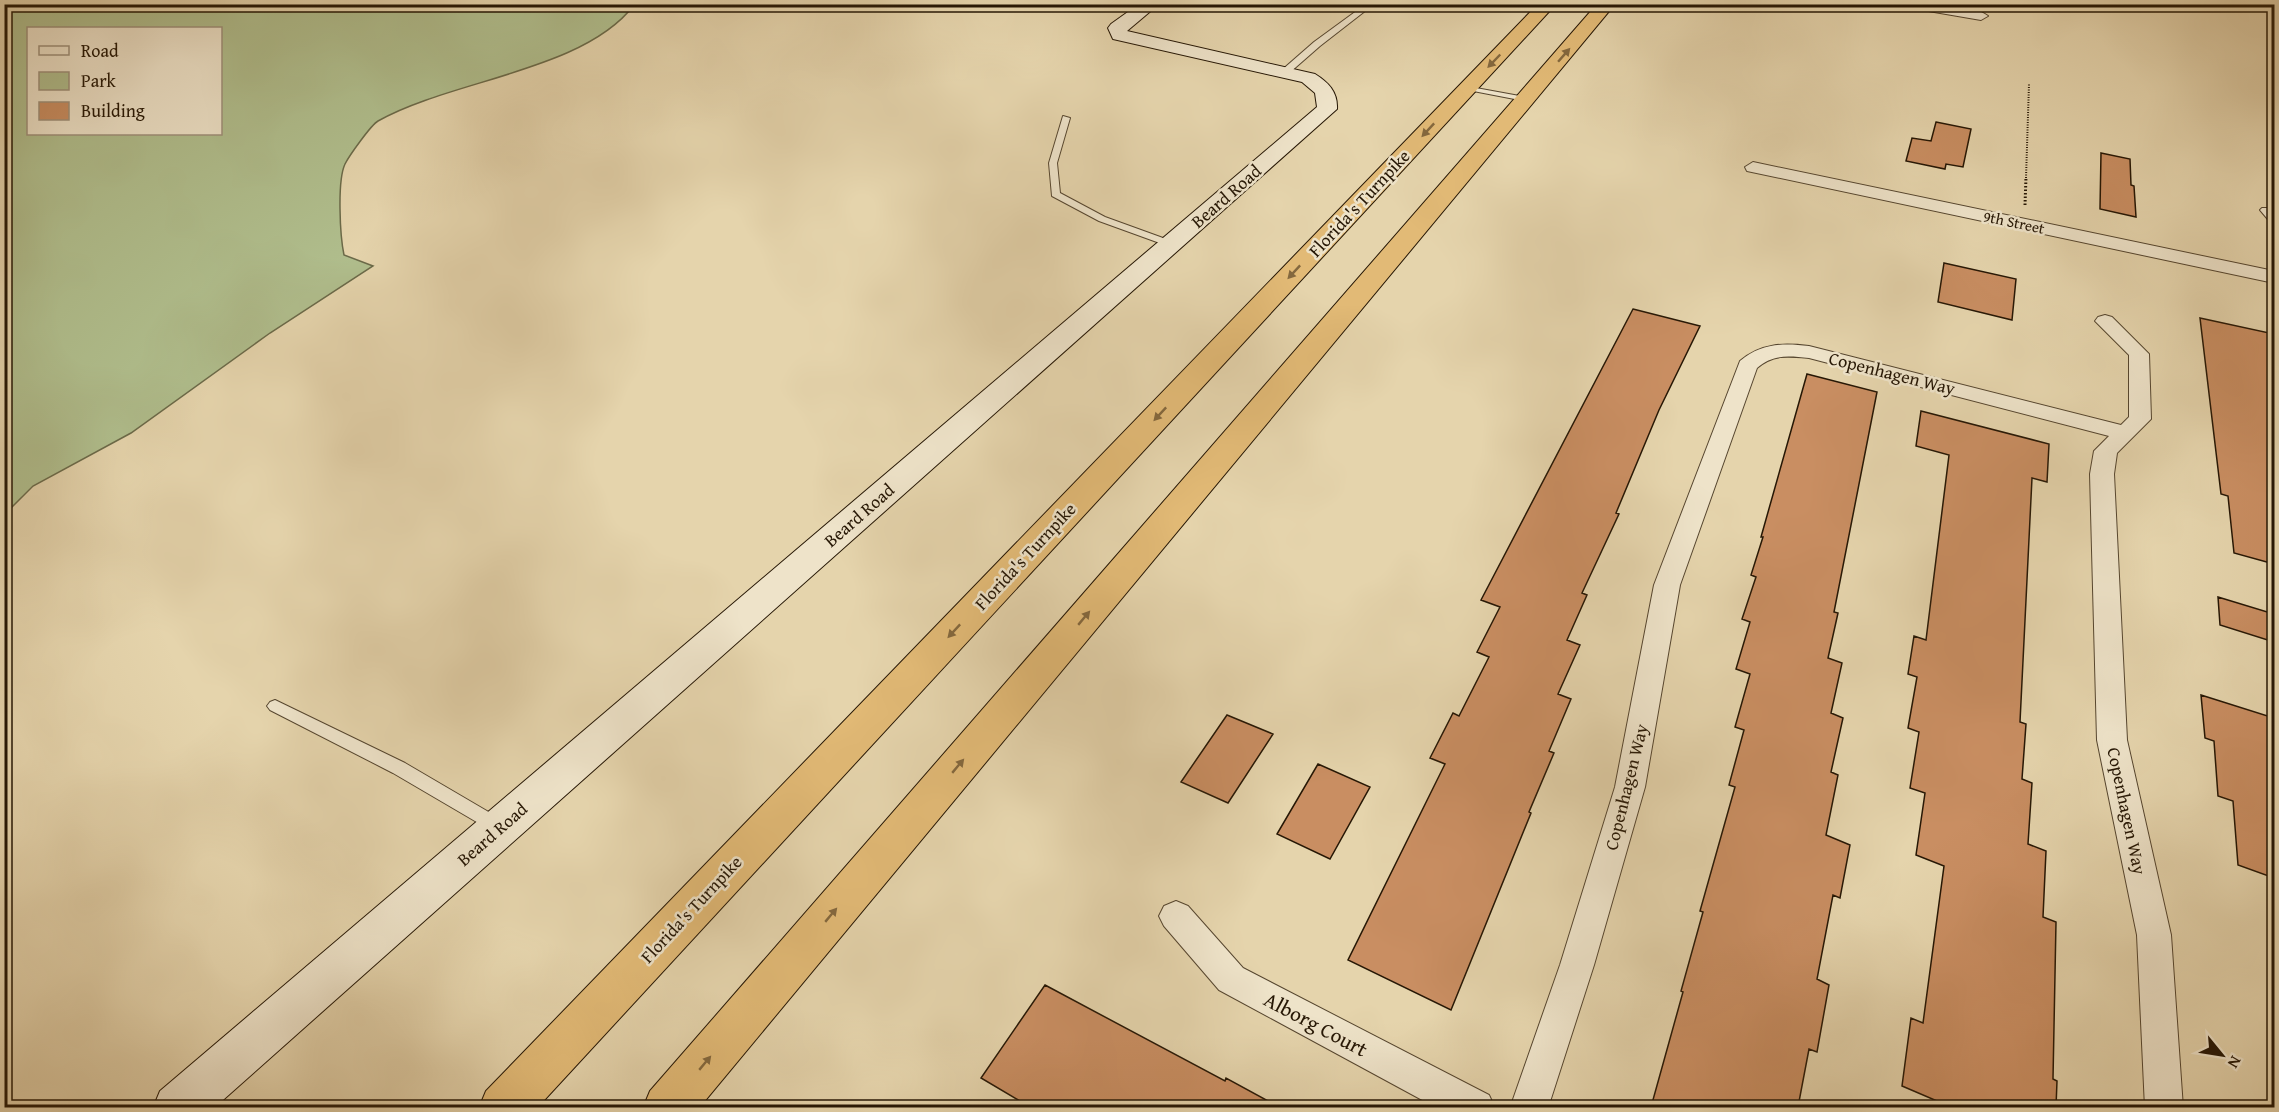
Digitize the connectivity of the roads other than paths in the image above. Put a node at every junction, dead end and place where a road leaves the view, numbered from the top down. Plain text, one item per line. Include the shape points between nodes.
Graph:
1 (1151, 4) edge
2 (1371, 4) edge
3 (1548, 4) edge
4 (1607, 4) edge
5 (1911, 4) edge
6 (1981, 16) dead end
7 (1285, 72) junction
8 (1468, 88) junction
9 (1526, 99) junction
10 (1066, 118) dead end
11 (1752, 167) dead end
12 (2265, 210) dead end
13 (2274, 221) edge
14 (1171, 244) junction
15 (2274, 278) edge
16 (2105, 321) dead end
17 (2126, 433) junction
18 (275, 706) dead end
19 (500, 827) junction
20 (1176, 916) dead end
21 (177, 1107) edge
22 (503, 1107) edge
23 (667, 1107) edge
24 (1476, 1107) edge
25 (1529, 1107) edge
26 (2164, 1107) edge

1 - 7 street, Beard Road via 1117,28 1119,35
2 - 7 lane
3 -> 8 highway, Florida's Turnpike
9 -> 4 highway
5 - 6 street
7 - 14 street, Beard Road via 1323,87 1327,109
8 - 9 lane
8 -> 22 highway, Florida's Turnpike
23 -> 9 highway
10 - 14 lane via 1053,163 1055,194 1101,219
11 - 15 street, 9th Street
12 - 13 lane
14 - 19 street, Beard Road
16 - 17 street via 2139,354 2140,419
17 - 25 street, Copenhagen Way via 1809,352 1782,349 1760,353 1747,364 1667,585 1630,787 1577,965
17 - 26 street, Copenhagen Way via 2106,451 2102,474 2112,740 2154,935
18 - 19 lane via 399,768
19 - 21 street, Beard Road
20 - 24 street, Alborg Court via 1231,979

